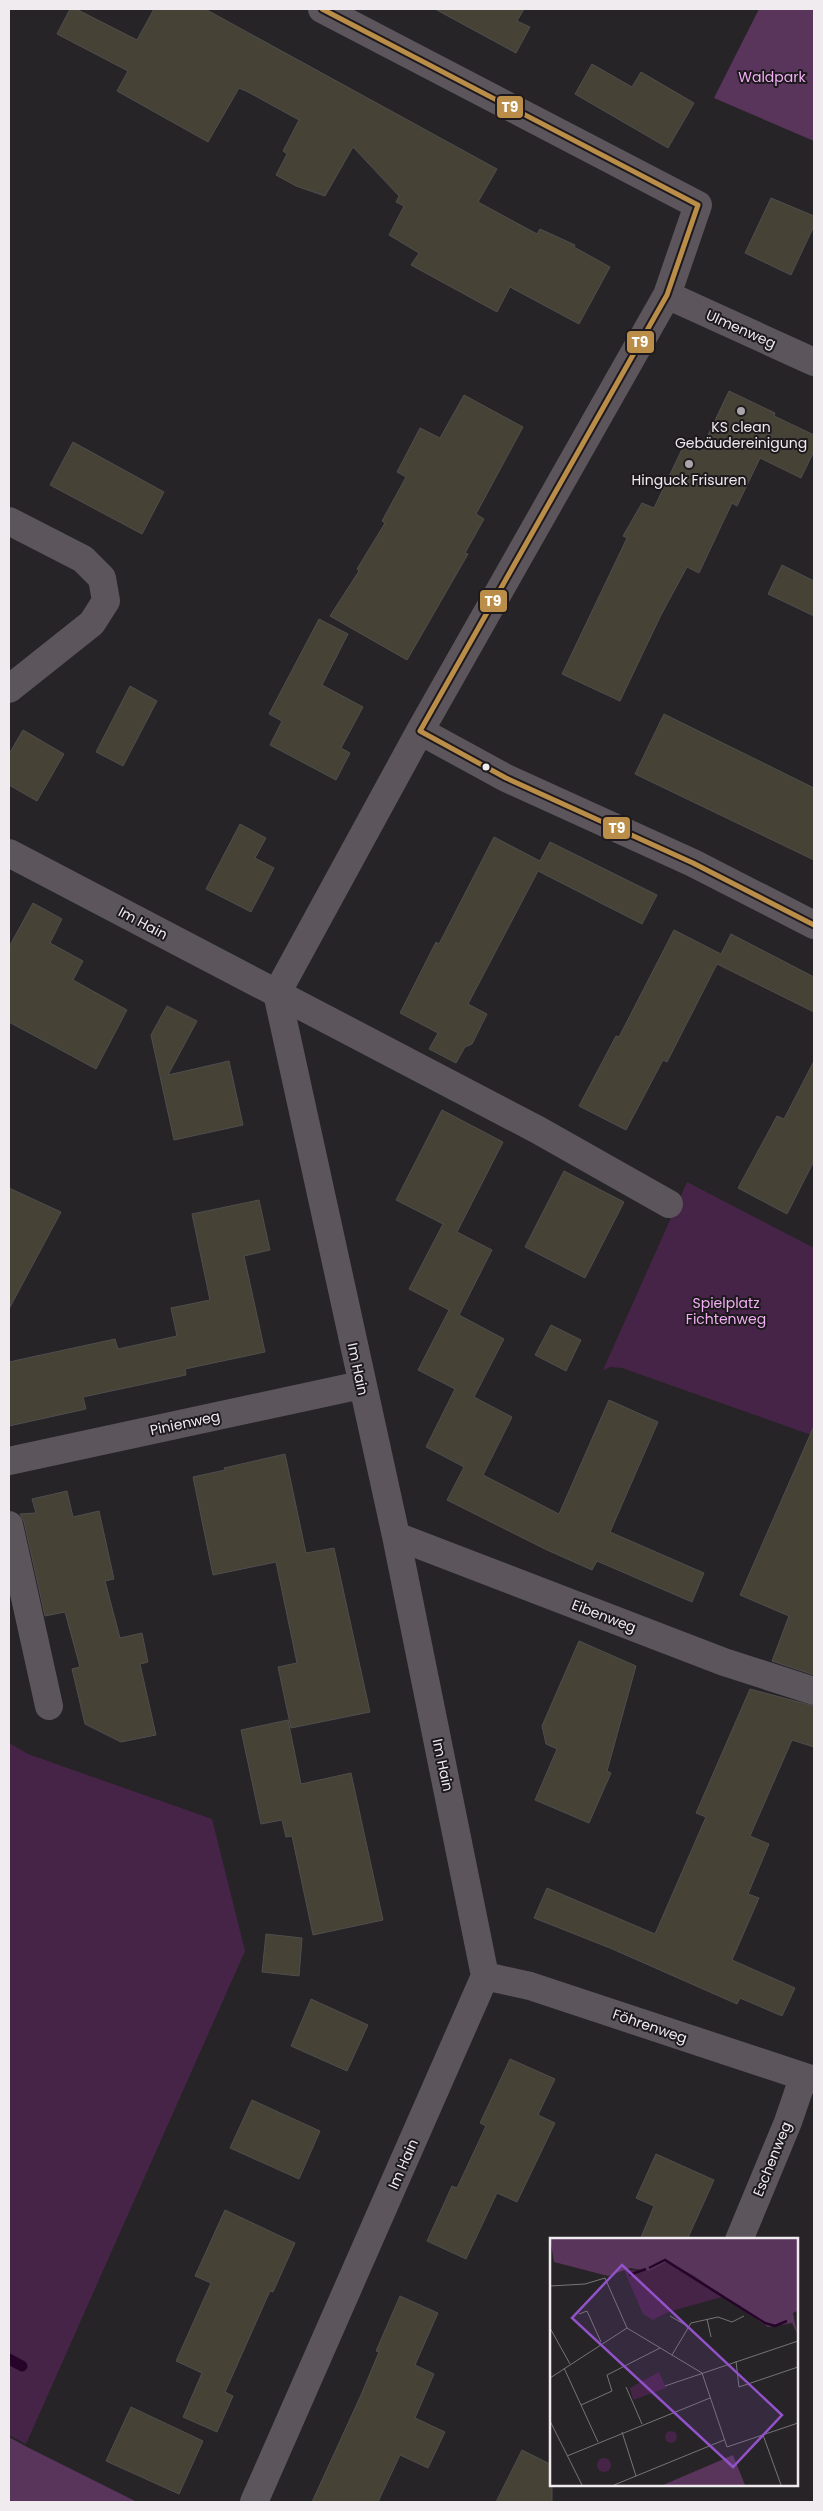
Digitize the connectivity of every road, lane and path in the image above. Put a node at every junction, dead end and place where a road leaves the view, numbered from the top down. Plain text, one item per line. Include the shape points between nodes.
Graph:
1 (322, 9) edge
2 (667, 295) junction
3 (814, 362) edge
4 (9, 521) edge
5 (9, 690) edge
6 (420, 731) junction
7 (9, 853) edge
8 (814, 925) edge
9 (277, 993) junction
10 (669, 1204) dead end
11 (362, 1384) junction
12 (9, 1461) edge
13 (9, 1525) edge
14 (396, 1536) junction
15 (814, 1691) edge
16 (49, 1706) dead end
17 (485, 1976) junction
18 (809, 2079) edge
19 (740, 2238) edge
20 (254, 2502) edge

1 - 2 street via 698,205
2 - 3 street, Ulmenweg
2 - 6 street
4 - 5 street via 82,558 102,578 106,601 92,624
6 - 8 street via 506,778 693,863
6 - 9 street
7 - 9 street, Im Hain
9 - 10 street, Im Hain via 538,1130
9 - 11 street, Im Hain
11 - 12 street, Pinienweg
11 - 14 street, Im Hain
13 - 16 street
14 - 15 street, Eibenweg via 724,1662
14 - 17 street, Im Hain
17 - 18 street, Föhrenweg via 530,1986
17 - 20 street, Im Hain
18 - 19 street, Eschenweg

